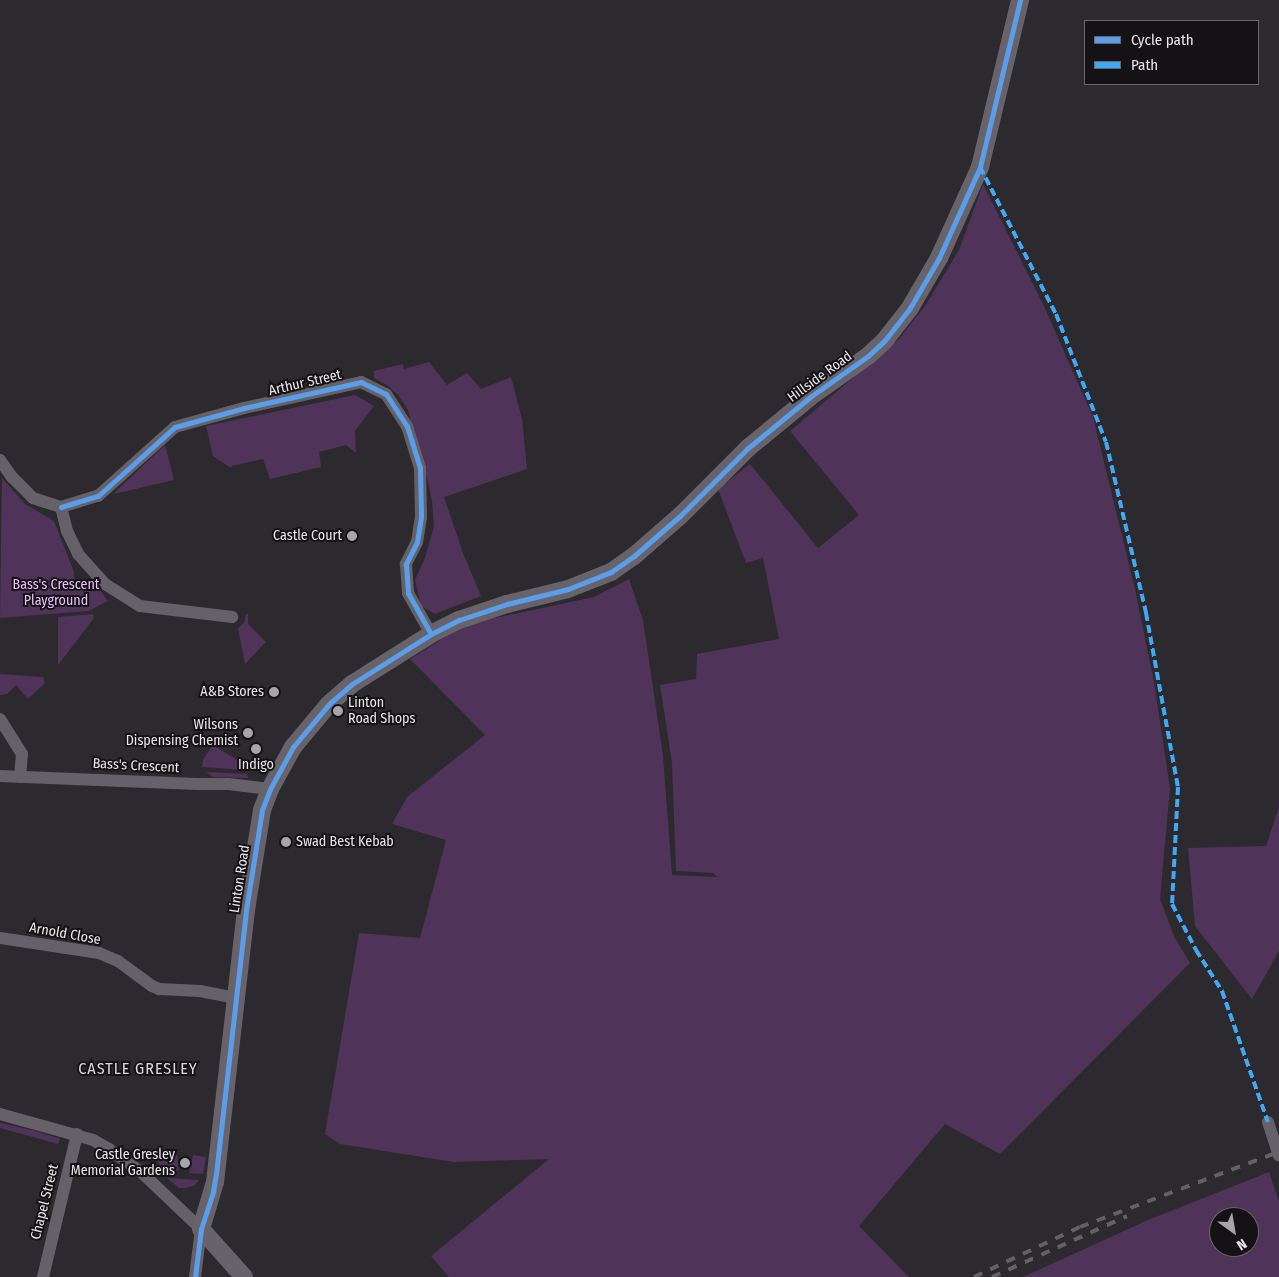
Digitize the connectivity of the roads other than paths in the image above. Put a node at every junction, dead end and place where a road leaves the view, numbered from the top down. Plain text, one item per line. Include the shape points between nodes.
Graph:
1 (1020, 0) edge
2 (0, 460) edge
3 (61, 507) junction
4 (232, 617) dead end
5 (459, 620) joint
6 (432, 634) junction
7 (0, 719) edge
8 (0, 776) edge
9 (20, 777) junction
10 (270, 789) junction
11 (0, 938) edge
12 (235, 998) junction
13 (0, 1114) edge
14 (1268, 1122) dead end
15 (76, 1134) junction
16 (1279, 1155) edge
17 (201, 1229) junction
18 (43, 1277) edge
19 (195, 1277) edge
20 (244, 1277) edge

1 - 5 street, Hillside Road via 980,168 939,258 910,308 885,340 748,448 658,537 611,572 568,590 506,604
2 - 3 street via 33,498
3 - 4 street via 67,531 78,554 105,584 140,606
3 - 6 street, Arthur Street via 98,496 175,427 360,382 386,394 407,426 420,468 421,517 417,542 406,564 408,593
5 - 6 street, Linton Road
6 - 10 street, Linton Road via 352,684 329,704 293,747
7 - 9 street via 22,754
8 - 9 street, Bass's Crescent
9 - 10 street, Bass's Crescent via 228,784
10 - 12 street, Linton Road via 262,810
11 - 12 street, Arnold Close via 99,953 118,961 159,989 200,991
12 - 17 street, Linton Road via 215,1182
13 - 15 street
14 - 16 street, bridge
15 - 17 street via 126,1161
15 - 18 street, Chapel Street
17 - 19 street
17 - 20 street

